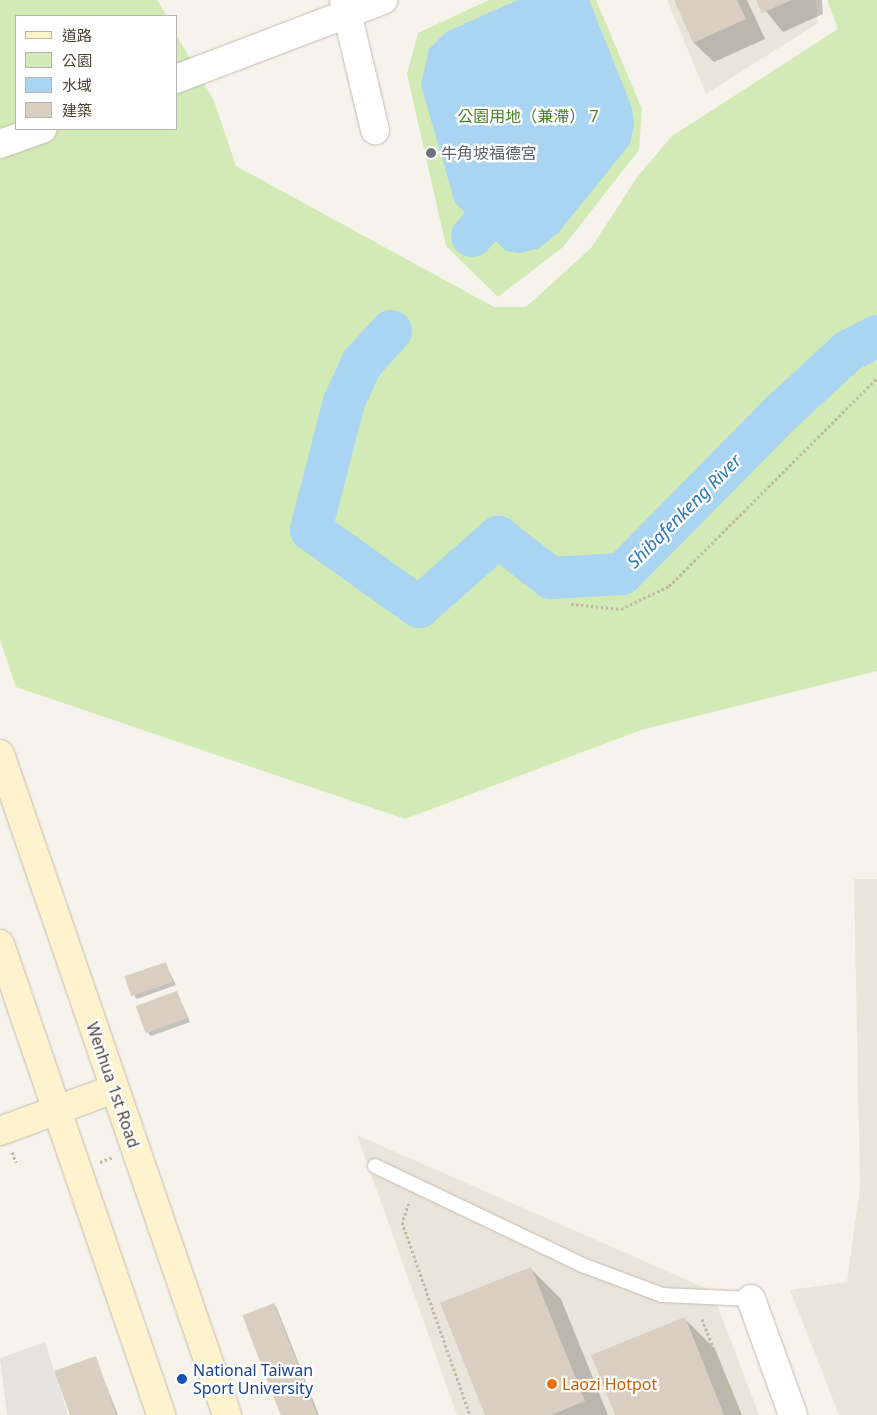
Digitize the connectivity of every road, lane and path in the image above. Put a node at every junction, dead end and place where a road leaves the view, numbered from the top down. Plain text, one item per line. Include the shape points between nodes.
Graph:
1 (383, 0) edge
2 (347, 7) edge
3 (178, 79) edge
4 (39, 130) edge
5 (375, 130) dead end
6 (0, 144) edge
7 (877, 378) edge
8 (571, 604) dead end
9 (0, 754) edge
10 (0, 944) edge
11 (114, 1089) junction
12 (56, 1110) junction
13 (0, 1131) edge
14 (375, 1166) dead end
15 (414, 1186) junction
16 (751, 1299) joint
17 (702, 1319) dead end
18 (160, 1415) edge
19 (227, 1415) edge
20 (470, 1415) edge
21 (739, 1415) edge
22 (793, 1415) edge

1 - 2 street
2 - 3 street via 237,57
2 - 5 street
4 - 6 street
7 - 8 path via 669,586 621,609
9 - 11 street, Wenhua 1st Road
10 - 12 street
11 - 12 street
11 - 19 street, Wenhua 1st Road
12 - 13 street
12 - 18 street
14 - 15 lane
15 - 16 lane via 585,1266 662,1295
15 - 20 path via 402,1222
16 - 22 street
17 - 21 path

